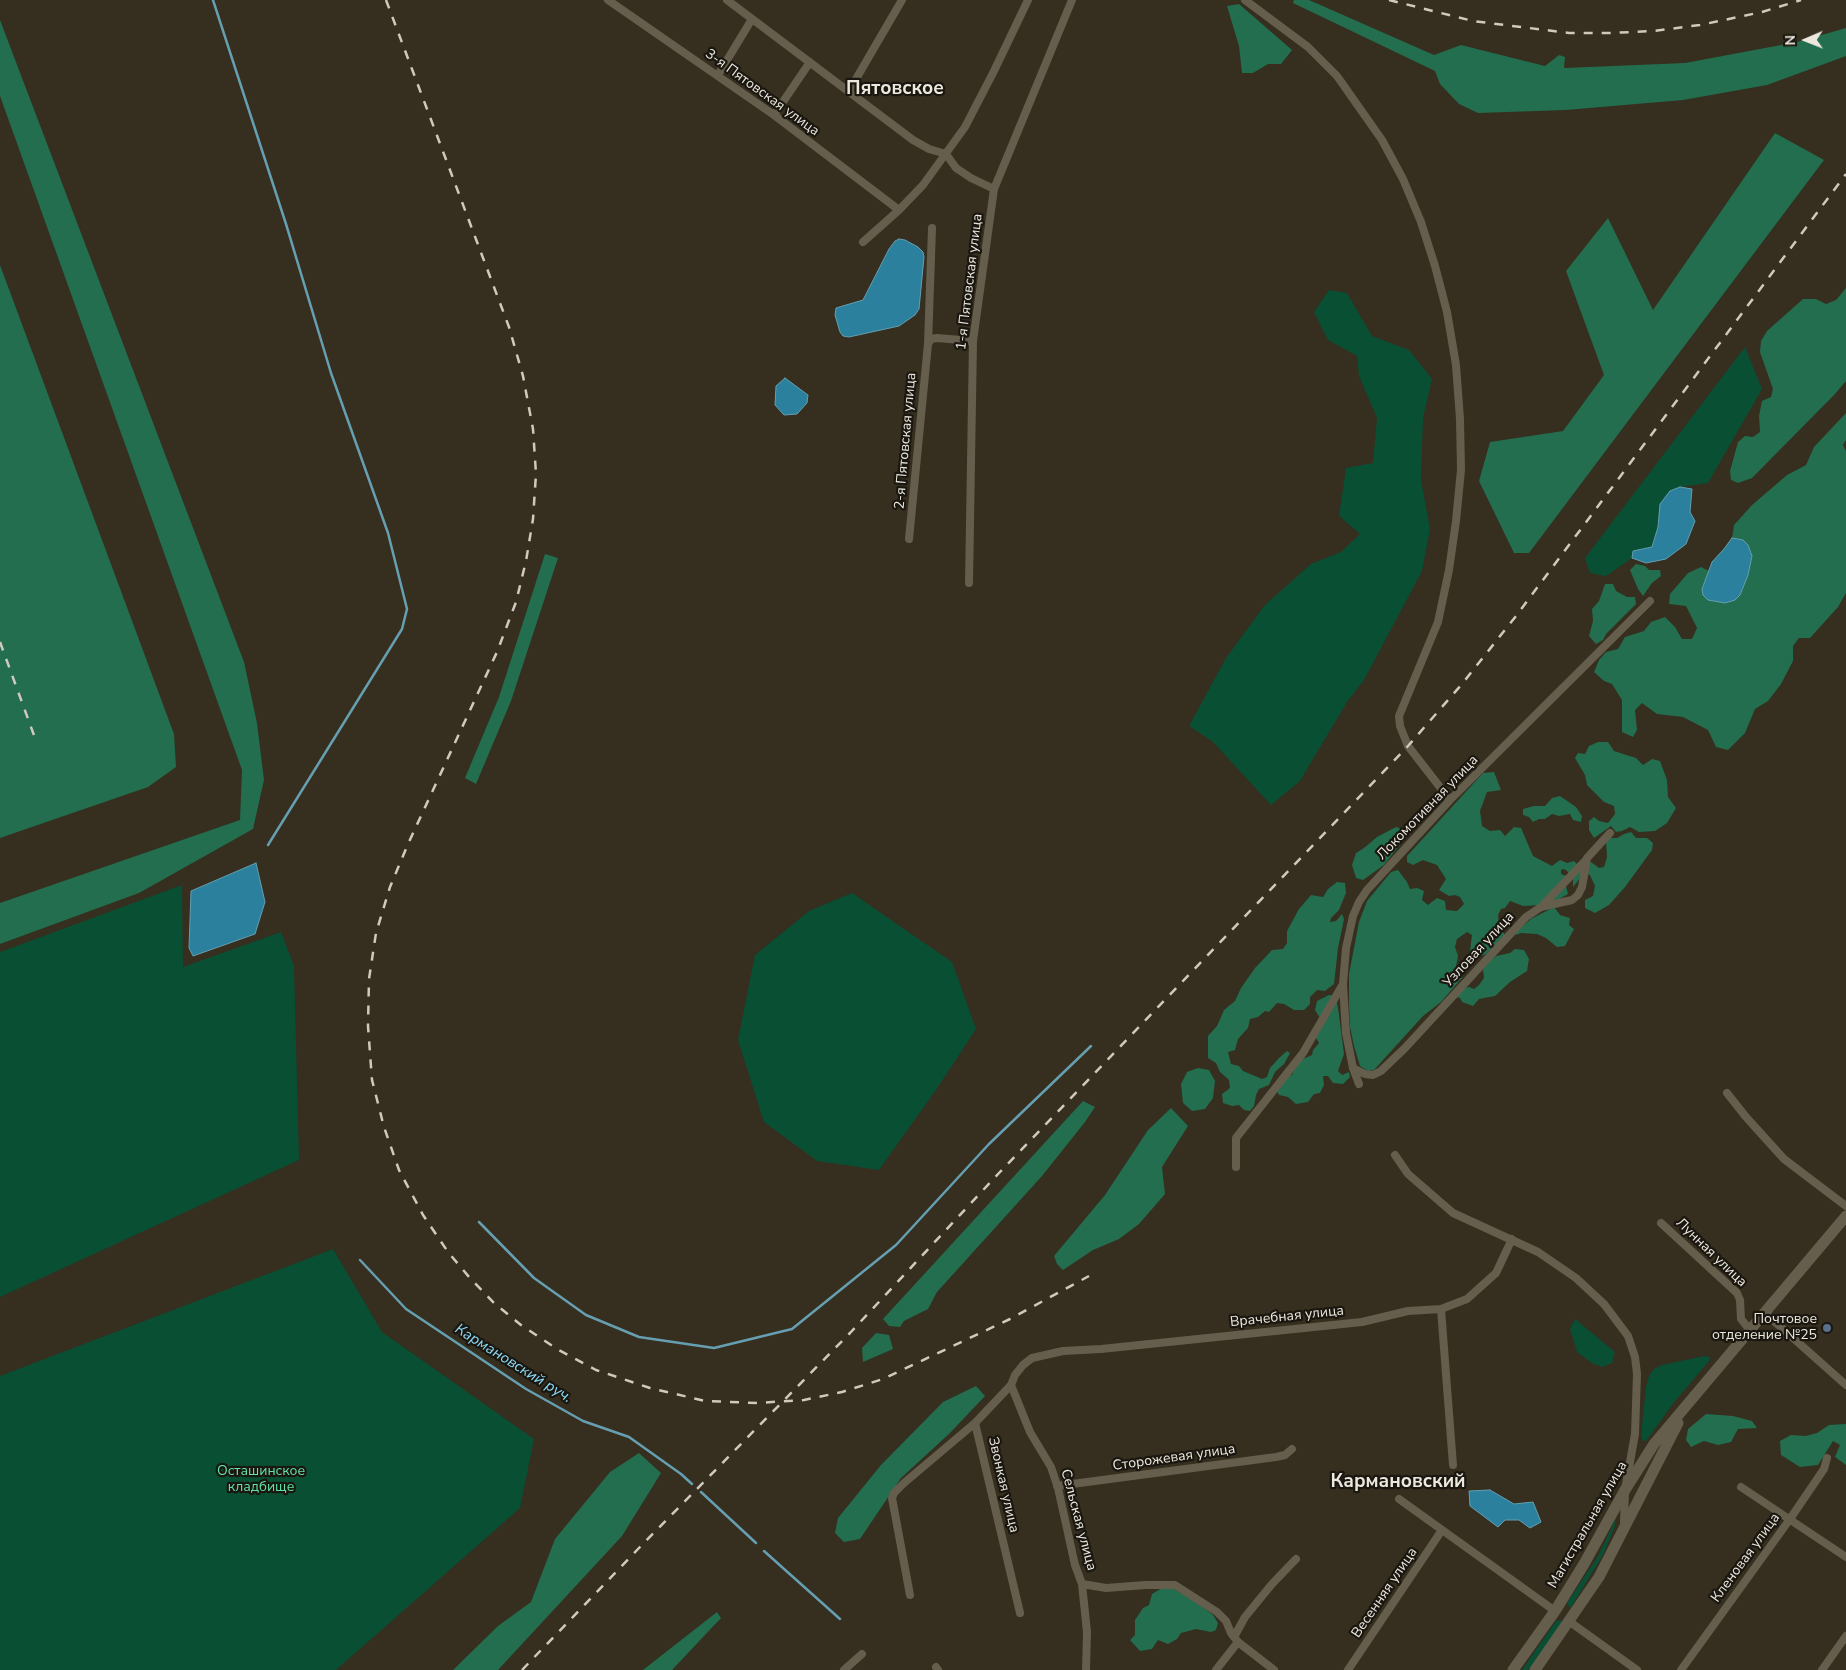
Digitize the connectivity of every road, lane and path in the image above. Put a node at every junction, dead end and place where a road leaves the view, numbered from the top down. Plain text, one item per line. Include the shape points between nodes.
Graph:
1 (608, 0) edge
2 (727, 0) edge
3 (902, 0) edge
4 (1028, 0) edge
5 (1072, 0) edge
6 (1245, 0) edge
7 (752, 19) junction
8 (810, 62) junction
9 (718, 75) junction
10 (848, 91) junction
11 (774, 115) junction
12 (946, 154) junction
13 (994, 189) junction
14 (899, 210) junction
15 (932, 228) dead end
16 (863, 242) dead end
17 (973, 341) junction
18 (928, 344) junction
19 (909, 539) dead end
20 (969, 583) dead end
21 (1650, 602) dead end
22 (1450, 800) junction
23 (1610, 833) dead end
24 (1587, 858) junction
25 (1541, 907) junction
26 (1343, 984) junction
27 (1353, 1068) junction
28 (1359, 1084) dead end
29 (1727, 1093) dead end
30 (1395, 1155) dead end
31 (1236, 1167) dead end
32 (1845, 1215) edge
33 (1661, 1223) dead end
34 (1512, 1239) junction
35 (1441, 1309) junction
36 (1764, 1313) junction
37 (1750, 1330) junction
38 (1011, 1385) junction
39 (1846, 1386) edge
40 (1692, 1398) junction
41 (975, 1423) junction
42 (1292, 1449) dead end
43 (1827, 1458) dead end
44 (1453, 1465) dead end
45 (1058, 1486) junction
46 (1741, 1487) dead end
47 (1625, 1490) junction
48 (1399, 1500) dead end
49 (1790, 1519) junction
50 (1624, 1529) junction
51 (1442, 1530) junction
52 (1846, 1557) edge
53 (1296, 1559) dead end
54 (1082, 1584) junction
55 (910, 1595) dead end
56 (1554, 1611) junction
57 (1020, 1613) dead end
58 (1570, 1622) junction
59 (1846, 1636) edge
60 (1236, 1640) junction
61 (862, 1654) dead end
62 (844, 1670) edge
63 (1086, 1670) edge
64 (1216, 1670) edge
65 (1274, 1670) edge
66 (1348, 1670) edge
67 (1513, 1670) edge
68 (1536, 1670) edge
69 (1637, 1670) edge
70 (1681, 1670) edge
71 (1822, 1670) edge

1 - 9 street, 3-я Пятовская улица
2 - 7 street
3 - 10 street
4 - 12 street via 965,127
5 - 13 street, 1-я Пятовская улица
6 - 22 street via 1308,47 1337,76 1382,140 1421,222 1447,312 1456,365 1460,419 1461,470 1456,522 1438,622 1400,716 1400,726 1408,746
7 - 8 street
7 - 9 street
8 - 10 street
8 - 11 street
9 - 11 street, 3-я Пятовская улица
10 - 12 street via 913,140
11 - 14 street, 3-я Пятовская улица
12 - 13 street via 956,168
12 - 14 street
13 - 17 street, 1-я Пятовская улица
14 - 16 street
15 - 18 street, 2-я Пятовская улица
17 - 18 street via 936,338
17 - 20 street, 1-я Пятовская улица
18 - 19 street, 2-я Пятовская улица
21 - 22 street, Локомотивная улица
22 - 26 street, Локомотивная улица via 1359,902 1346,948
23 - 24 street
24 - 25 street
24 - 25 street, Узловая улица via 1578,895 1572,900
25 - 27 street, Узловая улица via 1526,917 1381,1071 1373,1075
26 - 27 street, Локомотивная улица via 1346,1033
26 - 31 street via 1303,1053 1236,1138
27 - 28 street, Локомотивная улица
29 - 32 street via 1784,1159
30 - 34 street via 1408,1174 1454,1213
32 - 36 main road, Магистральная улица
33 - 37 street, Лунная улица via 1737,1293 1741,1319
34 - 35 street, Врачебная улица via 1496,1273 1467,1299
34 - 47 street via 1576,1278 1604,1304 1628,1336 1637,1374 1635,1434
35 - 38 street, Врачебная улица via 1408,1311 1336,1325 1063,1351 1032,1358 1019,1370
35 - 44 street
36 - 37 main road, Магистральная улица
36 - 39 street
37 - 40 main road, Магистральная улица
38 - 41 street
38 - 45 street, Сельская улица via 1030,1432
40 - 47 main road, Магистральная улица via 1654,1444
40 - 50 main road, Магистральная улица
41 - 55 street, Звонкая улица via 904,1483 892,1498
41 - 57 street, Звонкая улица
42 - 45 street, Сторожевая улица via 1276,1457
43 - 49 street, Кленовая улица via 1824,1469
45 - 54 street, Сельская улица
46 - 49 street
47 - 50 street
47 - 56 main road, Магистральная улица
48 - 51 street
49 - 52 street
49 - 70 street, Кленовая улица
50 - 58 main road, Магистральная улица
51 - 56 street
51 - 66 street, Весенняя улица
53 - 60 street via 1245,1617
54 - 60 street via 1106,1588 1175,1585 1226,1621
54 - 63 street, Сельская улица via 1088,1632
56 - 58 main road
56 - 67 main road, Магистральная улица
58 - 68 main road, Магистральная улица
58 - 69 street
59 - 71 street
60 - 64 street
60 - 65 street
61 - 62 street

